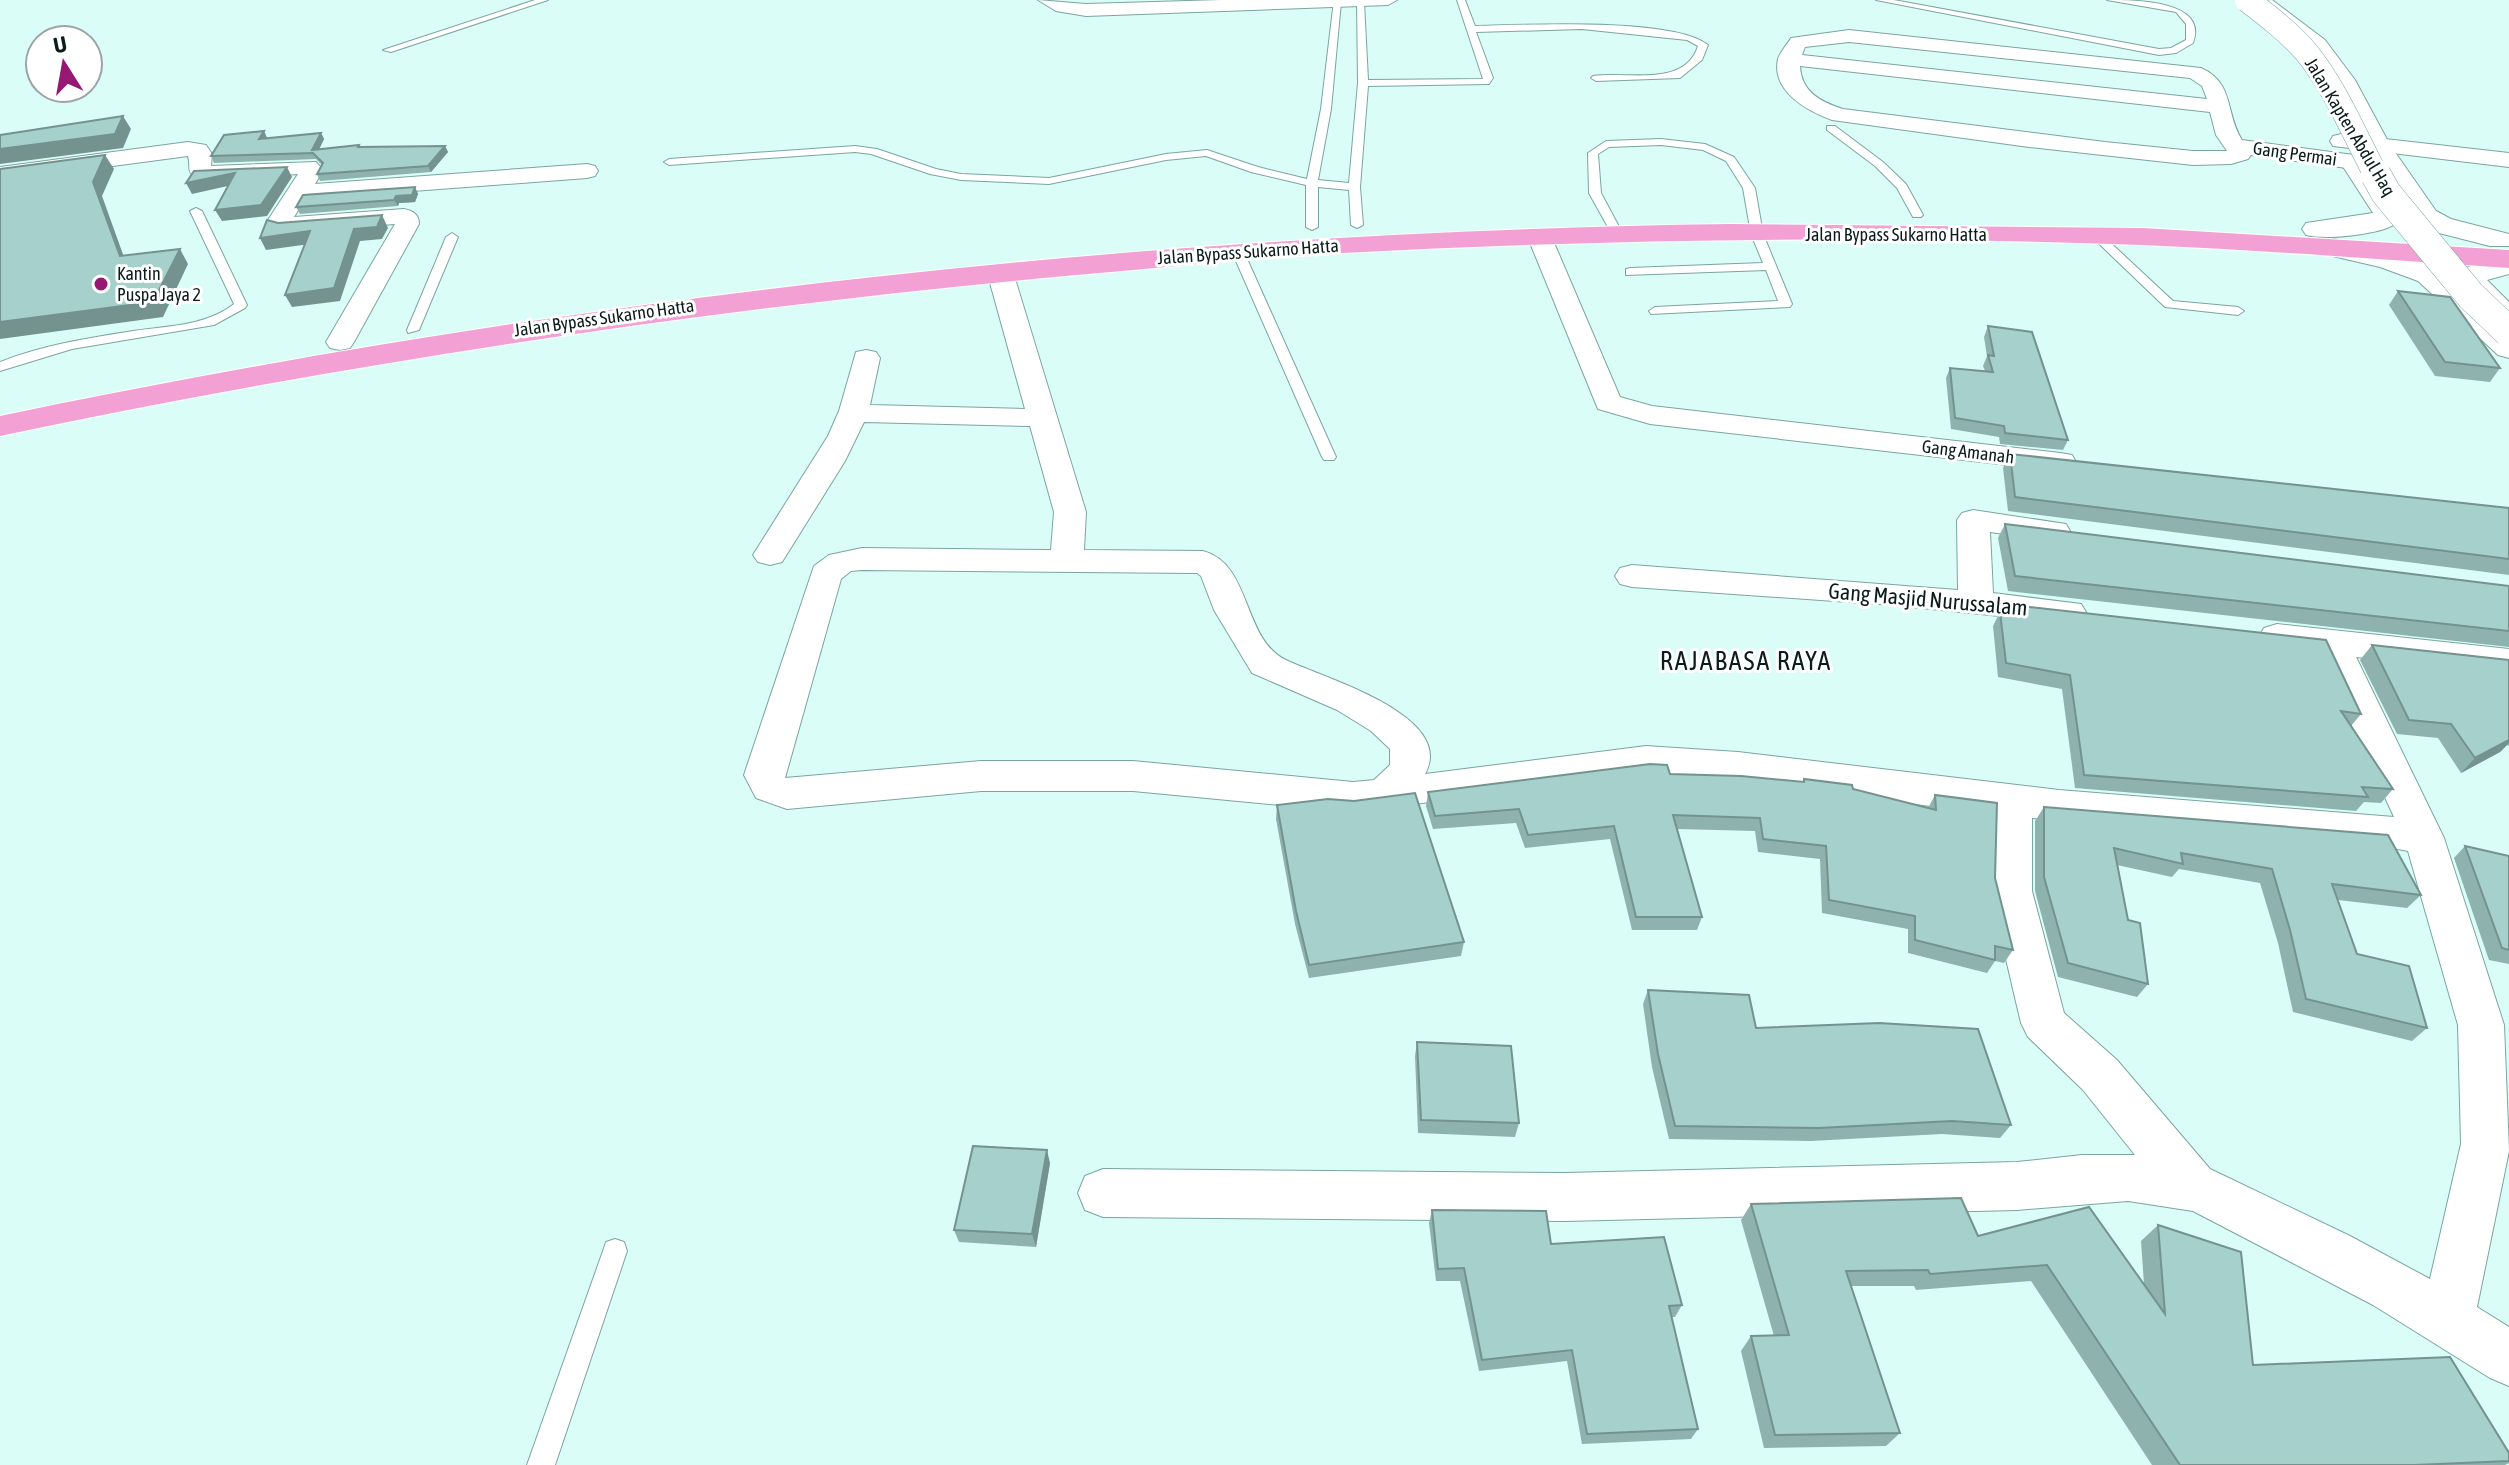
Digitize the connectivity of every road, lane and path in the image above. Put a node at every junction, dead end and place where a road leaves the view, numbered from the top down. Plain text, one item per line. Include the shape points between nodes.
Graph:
1 (544, 0) edge
2 (1047, 0) edge
3 (1388, 0) edge
4 (1461, 0) edge
5 (1880, 0) edge
6 (2111, 0) edge
7 (2233, 0) edge
8 (2247, 0) edge
9 (2261, 0) edge
10 (1337, 2) junction
11 (1360, 2) edge
12 (1472, 29) junction
13 (1907, 42) junction
14 (2284, 44) junction
15 (2317, 45) junction
16 (388, 50) dead end
17 (1788, 59) junction
18 (1905, 72) junction
19 (1596, 78) dead end
20 (1363, 83) junction
21 (1796, 87) junction
22 (1833, 89) dead end
23 (2222, 107) junction
24 (1905, 108) junction
25 (1344, 109) junction
26 (1831, 128) dead end
27 (2195, 128) dead end
28 (2231, 139) junction
29 (2377, 145) junction
30 (2348, 151) junction
31 (2509, 160) edge
32 (669, 162) dead end
33 (587, 171) dead end
34 (0, 174) edge
35 (1312, 183) junction
36 (1354, 187) junction
37 (300, 192) junction
38 (2382, 205) junction
39 (2418, 209) junction
40 (196, 211) dead end
41 (1917, 215) junction
42 (1756, 224) junction
43 (1357, 225) junction
44 (1613, 226) junction
45 (1312, 227) junction
46 (2096, 235) junction
47 (452, 237) dead end
48 (1540, 238) junction
49 (2325, 239) junction
50 (2507, 251) edge
51 (1238, 252) junction
52 (1769, 266) junction
53 (1000, 272) junction
54 (1630, 272) dead end
55 (2469, 296) junction
56 (1655, 311) dead end
57 (2238, 311) dead end
58 (2509, 319) edge
59 (413, 330) junction
60 (2509, 332) edge
61 (340, 342) junction
62 (2509, 348) edge
63 (866, 358) dead end
64 (0, 367) edge
65 (0, 406) edge
66 (854, 413) junction
67 (1045, 418) junction
68 (0, 426) edge
69 (1329, 457) dead end
70 (2086, 465) edge
71 (2083, 534) edge
72 (770, 555) dead end
73 (1067, 562) junction
74 (1632, 576) dead end
75 (1976, 601) junction
76 (2100, 616) edge
77 (2238, 632) edge
78 (2331, 642) junction
79 (2509, 661) edge
80 (1383, 794) junction
81 (2012, 801) junction
82 (2424, 838) junction
83 (2193, 1187) junction
84 (1103, 1193) dead end
85 (615, 1251) dead end
86 (2448, 1317) junction
87 (2509, 1359) edge
88 (541, 1465) edge

1 - 16 lane
2 - 10 street via 1086,10
3 - 11 street
4 - 12 lane
5 - 6 lane via 2159,52 2190,41 2193,25 2179,10
7 - 14 street
8 - 60 street, Jalan Kapten Abdul Haq, bridge via 2306,52 2386,193 2471,296
9 - 15 street
10 - 11 street
10 - 25 lane
11 - 20 lane
12 - 19 lane via 1582,26 1689,37 1703,45 1699,58 1677,76
12 - 20 lane via 1486,82
13 - 17 street via 1811,38 1798,42
13 - 18 street
13 - 23 street via 2194,72 2208,78
14 - 15 street
14 - 30 street via 2306,69
15 - 29 street via 2343,80
17 - 18 street
17 - 21 street
18 - 23 street
18 - 24 street
20 - 25 lane
21 - 22 street
21 - 24 street via 1817,109 1840,115
23 - 28 street
24 - 28 street via 2165,155 2235,157 2240,154
25 - 35 lane
25 - 36 lane
26 - 41 lane via 1902,186
27 - 28 street, Gang Permai
28 - 30 street, Gang Permai
29 - 30 street, Gang Permai
29 - 31 street, Gang Permai
29 - 39 street
30 - 38 street
32 - 35 lane via 855,149 961,177 1049,181 1207,153
33 - 37 street
34 - 37 street via 198,150 199,170 205,173 308,167 312,170
35 - 36 lane
35 - 45 lane
36 - 43 lane
37 - 61 street via 278,223 407,219
38 - 39 street via 2403,214
38 - 49 street via 2387,213 2379,221
39 - 50 street via 2441,225
40 - 64 lane via 241,305 232,314 39,353
41 - 42 highway, Jalan Bypass Sukarno Hatta
41 - 49 highway, Jalan Bypass Sukarno Hatta via 2081,216
42 - 44 highway, Jalan Bypass Sukarno Hatta
42 - 44 lane via 1749,188 1730,159 1688,143 1633,142 1606,144 1593,153 1595,193
42 - 46 highway, Jalan Bypass Sukarno Hatta
42 - 52 lane
43 - 44 highway, Jalan Bypass Sukarno Hatta
43 - 45 highway, Jalan Bypass Sukarno Hatta
44 - 48 highway, Jalan Bypass Sukarno Hatta
45 - 59 highway, Jalan Bypass Sukarno Hatta via 1003,252 762,279
46 - 49 highway, Jalan Bypass Sukarno Hatta
46 - 57 lane via 2169,304
47 - 59 lane
48 - 51 highway, Jalan Bypass Sukarno Hatta
48 - 70 street, Gang Amanah via 1608,403 1650,415
49 - 50 highway, Jalan Bypass Sukarno Hatta
49 - 55 street via 2429,275
50 - 55 street via 2472,275
51 - 53 highway, Jalan Bypass Sukarno Hatta
51 - 69 lane
52 - 54 lane
52 - 56 lane via 1786,304
53 - 67 street
53 - 68 highway, Jalan Bypass Sukarno Hatta via 747,297 522,330 162,391
55 - 58 street
55 - 62 street
59 - 61 highway, Jalan Bypass Sukarno Hatta
61 - 65 highway, Jalan Bypass Sukarno Hatta
63 - 66 street
66 - 67 street
66 - 72 street
67 - 73 street via 1070,512
71 - 75 street via 1973,520
73 - 80 street via 1213,566 1265,665 1310,682 1404,737 1411,756 1405,776
73 - 80 street via 862,559 833,567 826,574 770,749 764,775 770,788 787,794 981,776 1118,776 1322,795
74 - 75 street, Gang Masjid Nurussalam
75 - 76 street, Gang Masjid Nurussalam
77 - 78 street
78 - 79 street
78 - 82 street
80 - 81 street via 1646,760 1760,766
81 - 82 street via 2382,830
81 - 83 street via 2011,891 2044,1023 2100,1075
82 - 86 street via 2481,1025 2486,1144
83 - 84 street via 2121,1177 2017,1186 1565,1197
83 - 86 street via 2341,1257
85 - 88 lane
86 - 87 street

